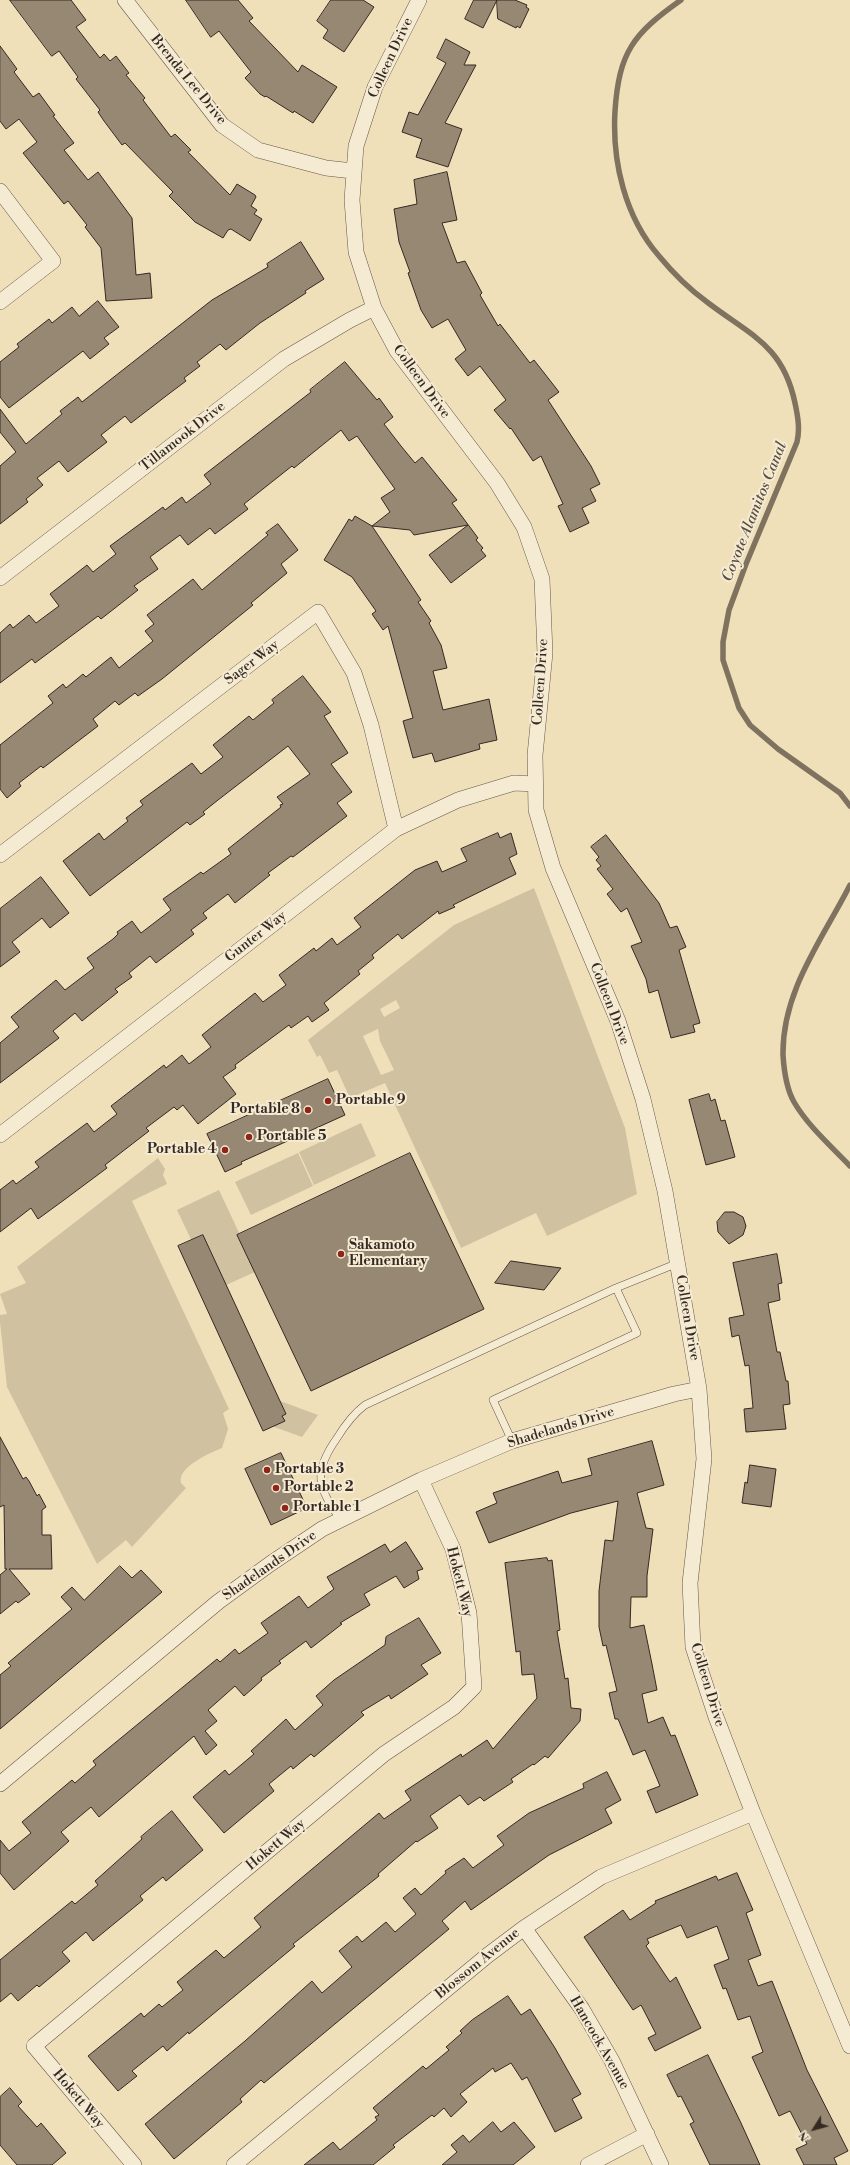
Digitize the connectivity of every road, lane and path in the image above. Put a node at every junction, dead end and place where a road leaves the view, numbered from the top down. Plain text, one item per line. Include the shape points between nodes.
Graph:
1 (126, 0) edge
2 (419, 0) edge
3 (353, 171) junction
4 (0, 191) edge
5 (0, 302) edge
6 (374, 308) junction
7 (0, 578) edge
8 (535, 784) junction
9 (396, 829) junction
10 (0, 855) edge
11 (0, 1135) edge
12 (678, 1263) junction
13 (616, 1288) junction
14 (699, 1389) junction
15 (512, 1441) junction
16 (421, 1480) junction
17 (340, 1519) junction
18 (0, 1784) edge
19 (753, 1813) junction
20 (524, 1928) junction
21 (850, 2046) edge
22 (647, 2134) junction
23 (134, 2165) edge
24 (234, 2165) edge
25 (588, 2165) edge
26 (661, 2165) edge

1 - 3 street, Brenda Lee Drive via 222,125 258,150 326,168
2 - 3 street, Colleen Drive via 375,87 356,146
3 - 6 street, Colleen Drive via 352,200 356,252
4 - 5 street via 53,262
6 - 7 street, Tillamook Drive via 284,359
6 - 8 street, Colleen Drive via 397,351 497,483 524,528 542,579 545,653 535,756
8 - 9 street, Gunter Way via 514,783 458,800
8 - 12 street, Colleen Drive via 536,810 553,868 618,1021 643,1098 665,1191
9 - 10 street, Sager Way via 371,726 354,673 318,612
9 - 11 street, Gunter Way
12 - 13 lane
12 - 14 street, Colleen Drive
13 - 15 lane via 637,1333 493,1400
13 - 17 lane via 365,1405 355,1413 325,1454 321,1466 321,1485 328,1502
14 - 15 street, Shadelands Drive
14 - 19 street, Colleen Drive via 704,1459 690,1583 694,1647 716,1717
15 - 16 street, Shadelands Drive
16 - 17 street, Shadelands Drive
16 - 23 street, Hokett Way via 453,1549 469,1613 474,1687 454,1707 384,1754 34,2046
17 - 18 street, Shadelands Drive via 270,1564 218,1602
19 - 20 street, Blossom Avenue via 601,1877
19 - 21 street, Colleen Drive
20 - 22 street, Hancock Avenue via 582,2009 612,2061
20 - 24 street, Blossom Avenue
22 - 25 street
22 - 26 street, Hancock Avenue

